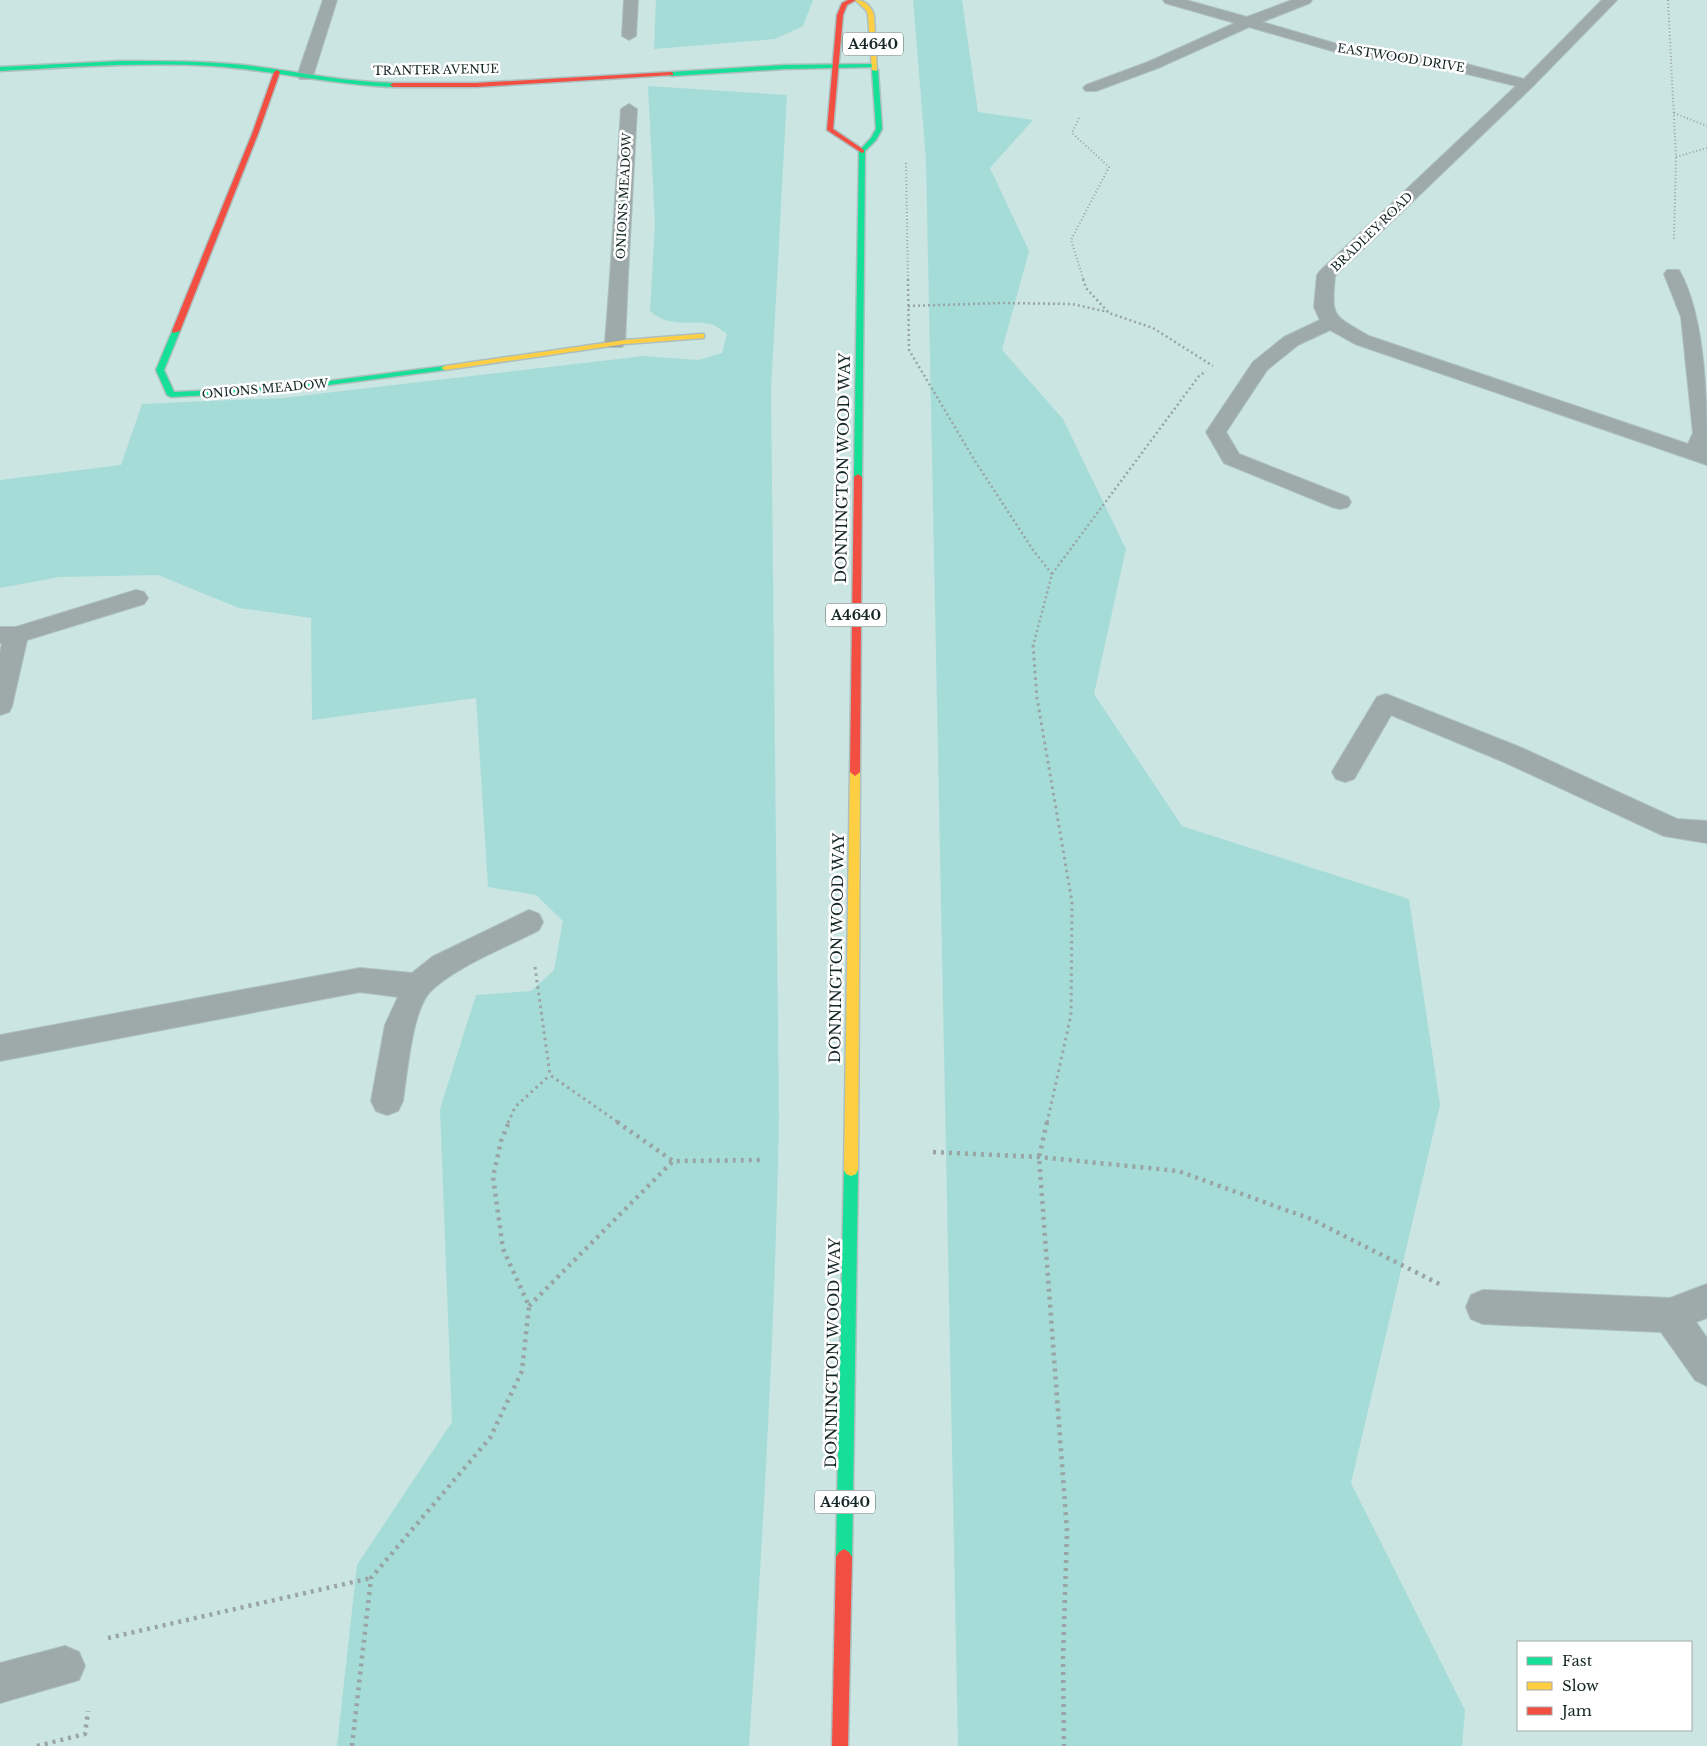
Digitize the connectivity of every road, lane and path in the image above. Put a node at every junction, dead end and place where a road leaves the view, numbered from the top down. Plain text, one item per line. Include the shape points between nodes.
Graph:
1 (330, 0) edge
2 (631, 0) edge
3 (853, 0) edge
4 (858, 0) edge
5 (1170, 0) edge
6 (1306, 0) edge
7 (1610, 0) edge
8 (1668, 0) edge
9 (1248, 22) junction
10 (629, 36) dead end
11 (834, 66) junction
12 (874, 66) junction
13 (0, 69) edge
14 (277, 72) junction
15 (305, 76) junction
16 (1526, 84) junction
17 (1091, 88) joint
18 (629, 109) dead end
19 (1674, 113) junction
20 (1707, 126) edge
21 (1707, 148) edge
22 (862, 151) junction
23 (1676, 157) junction
24 (906, 160) dead end
25 (1673, 274) joint
26 (908, 306) junction
27 (1109, 312) junction
28 (1698, 318) edge
29 (1331, 322) junction
30 (701, 336) dead end
31 (615, 343) junction
32 (1701, 455) edge
33 (1340, 502) dead end
34 (1052, 574) junction
35 (136, 598) dead end
36 (8, 635) edge
37 (0, 706) edge
38 (1345, 772) dead end
39 (1707, 832) edge
40 (529, 922) joint
41 (417, 986) junction
42 (0, 1048) edge
43 (550, 1075) junction
44 (387, 1101) dead end
45 (933, 1152) dead end
46 (1039, 1157) junction
47 (763, 1160) dead end
48 (673, 1161) junction
49 (1707, 1301) edge
50 (529, 1306) junction
51 (1483, 1307) joint
52 (1670, 1315) junction
53 (1707, 1368) edge
54 (371, 1578) junction
55 (105, 1638) dead end
56 (65, 1666) dead end
57 (0, 1683) edge
58 (88, 1706) dead end
59 (38, 1746) edge
60 (352, 1746) edge
61 (840, 1746) edge
62 (1064, 1746) edge

1 - 15 street
2 - 10 street
3 - 11 main road via 844,4 841,10
4 - 12 main road, A4640 via 871,15
5 - 9 street, EASTWOOD DRIVE
6 - 9 street
7 - 16 street, BRADLEY ROAD
8 - 19 path
9 - 16 street, EASTWOOD DRIVE via 1343,50 1447,64
9 - 17 street via 1153,65
11 - 12 main road, TRANTER AVENUE
11 - 15 main road, TRANTER AVENUE via 476,85 362,85
11 - 22 main road via 830,130
12 - 22 main road, A4640 via 879,129
13 - 14 main road, TRANTER AVENUE via 154,61 243,66
14 - 15 main road, TRANTER AVENUE
14 - 31 main road, ONIONS MEADOW via 160,370 171,395 222,395 378,379
16 - 29 street, BRADLEY ROAD via 1326,276 1322,307
17 - 27 path via 1072,133 1109,167 1071,240 1086,288
18 - 31 street, ONIONS MEADOW
19 - 20 path
19 - 23 path
21 - 23 path
22 - 61 main road, DONNINGTON WOOD WAY / A4640 via 850,1268
23 - 25 path
24 - 26 path
25 - 28 street
26 - 27 path via 1072,304
26 - 34 path via 909,350 974,461
27 - 34 path via 1152,328 1214,366 1198,376
28 - 32 street
29 - 32 street via 1362,340
29 - 33 street via 1290,341 1260,366 1216,432 1231,458
30 - 31 main road, ONIONS MEADOW
34 - 46 path via 1033,644 1037,698 1072,902 1071,1015
35 - 36 street
36 - 37 street
38 - 39 street via 1386,703 1512,755 1673,829
40 - 41 street via 442,966
40 - 43 path
41 - 42 street via 360,980
41 - 44 street via 400,1025
43 - 48 path
43 - 50 path via 516,1107 501,1141 493,1177 503,1249
45 - 46 path
46 - 51 path via 1178,1171 1311,1219
46 - 62 path via 1067,1531
47 - 48 path
48 - 50 path
49 - 52 street
50 - 54 path via 522,1371 490,1438
51 - 52 street
52 - 53 street
54 - 55 path
54 - 60 path
56 - 57 street
58 - 59 path via 85,1734

